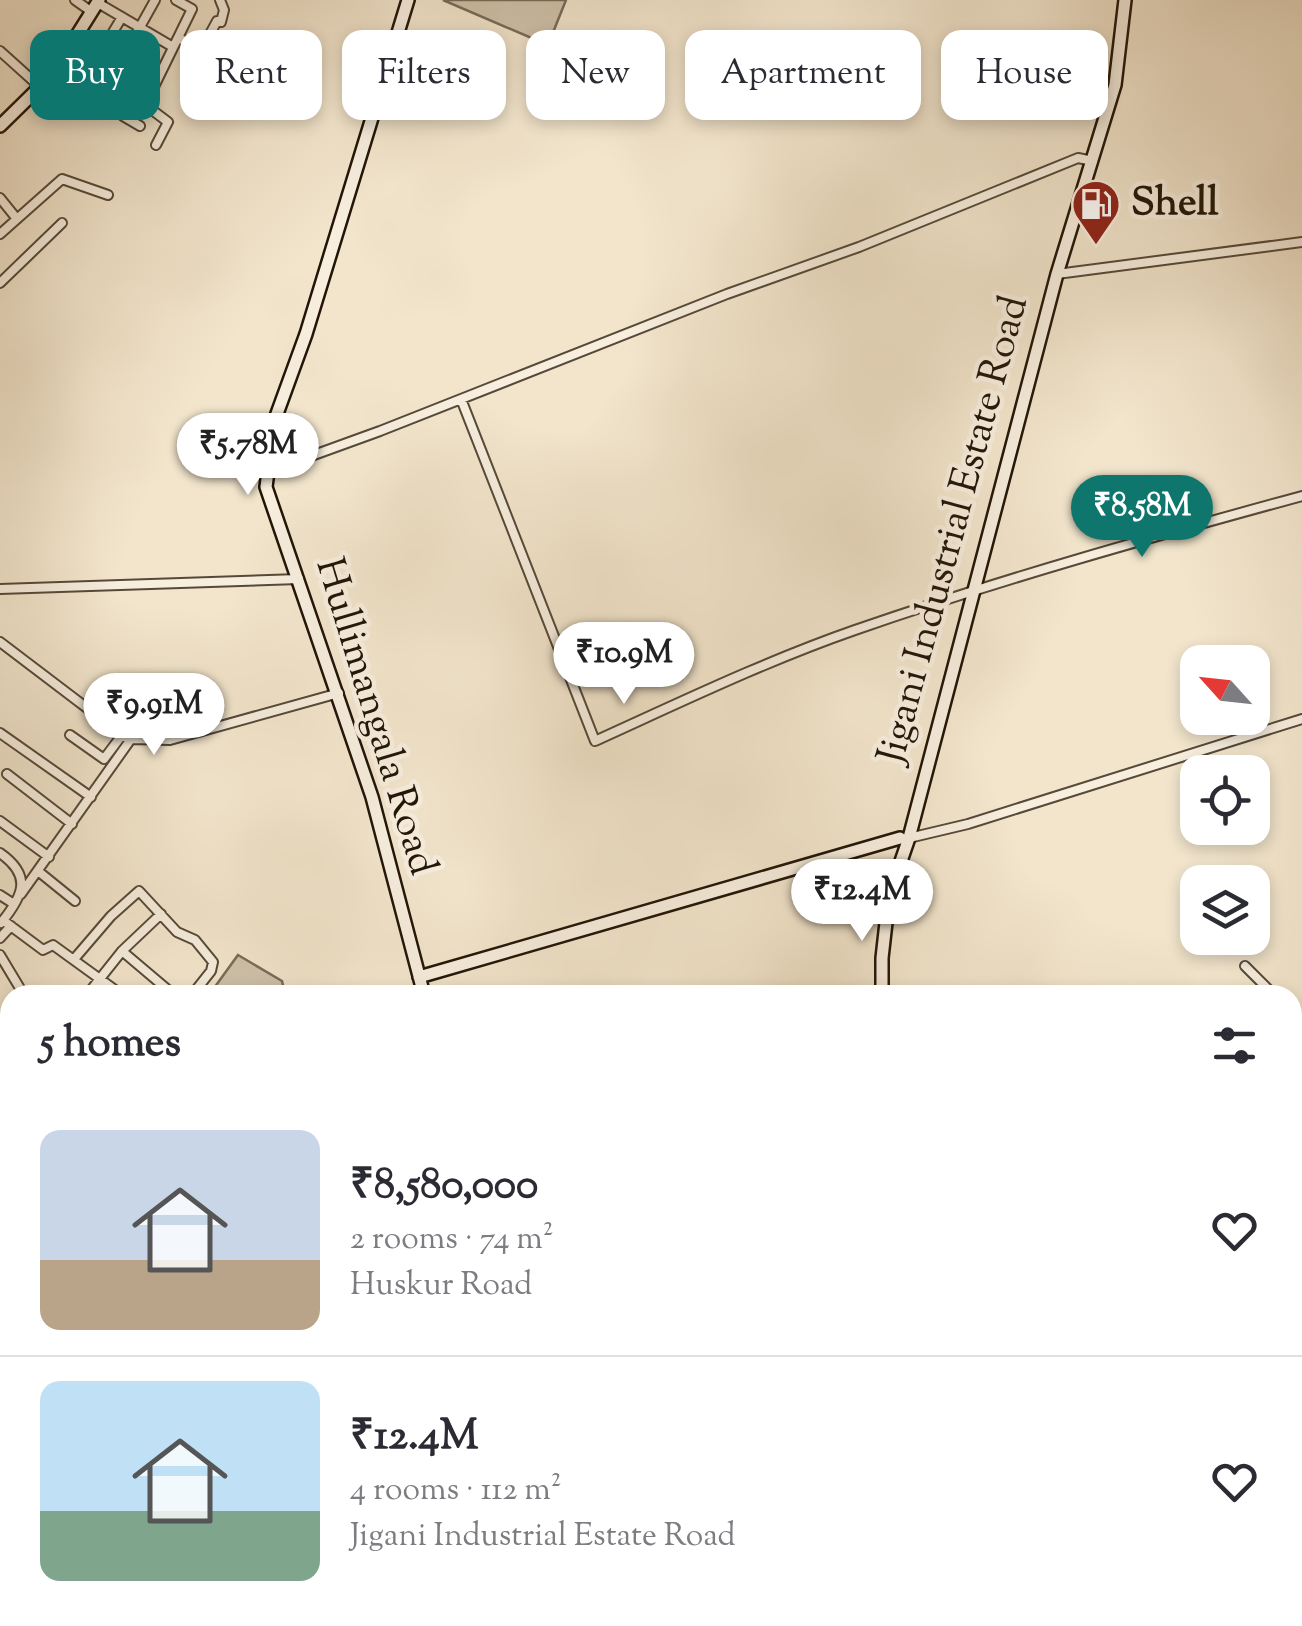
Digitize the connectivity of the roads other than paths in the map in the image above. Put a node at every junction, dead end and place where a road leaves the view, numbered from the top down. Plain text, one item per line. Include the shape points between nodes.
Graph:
1 (75, 0) edge
2 (155, 0) edge
3 (176, 0) edge
4 (220, 0) edge
5 (408, 0) edge
6 (1125, 0) edge
7 (96, 5) edge
8 (122, 17) junction
9 (141, 27) junction
10 (82, 30) edge
11 (114, 30) edge
12 (139, 30) edge
13 (178, 38) junction
14 (173, 47) junction
15 (0, 51) edge
16 (160, 74) edge
17 (30, 79) edge
18 (30, 98) edge
19 (160, 115) edge
20 (130, 120) edge
21 (0, 126) edge
22 (140, 126) dead end
23 (156, 145) dead end
24 (1093, 161) junction
25 (108, 195) dead end
26 (0, 198) edge
27 (16, 219) junction
28 (62, 223) dead end
29 (0, 234) edge
30 (1302, 242) edge
31 (1057, 274) junction
32 (0, 283) edge
33 (461, 399) junction
34 (267, 472) junction
35 (1302, 496) edge
36 (299, 579) junction
37 (0, 589) edge
38 (972, 592) junction
39 (0, 642) edge
40 (339, 693) junction
41 (1302, 719) edge
42 (0, 733) edge
43 (70, 735) dead end
44 (126, 738) junction
45 (7, 774) dead end
46 (91, 796) junction
47 (0, 821) edge
48 (72, 824) junction
49 (905, 838) junction
50 (0, 852) edge
51 (49, 858) junction
52 (38, 871) junction
53 (21, 894) junction
54 (0, 895) edge
55 (75, 901) dead end
56 (14, 904) junction
57 (161, 914) junction
58 (5, 924) edge
59 (0, 938) edge
60 (122, 951) junction
61 (0, 955) edge
62 (75, 958) junction
63 (1245, 966) dead end
64 (99, 977) junction
65 (419, 977) junction
66 (18, 985) edge
67 (94, 985) edge
68 (109, 985) edge
69 (162, 985) edge
70 (200, 985) edge
71 (421, 985) edge
72 (882, 985) edge
73 (1264, 985) edge

1 - 7 street
2 - 9 street
3 - 13 street via 192,9
4 - 13 street via 221,22 204,43
5 - 34 street, Hullimangala Road via 274,422
6 - 24 street, Jigani Industrial Estate Road via 1115,85
7 - 8 street
7 - 10 street
8 - 9 street
8 - 11 street
9 - 12 street
9 - 14 street
13 - 14 street
14 - 16 street
15 - 17 street
18 - 21 street
19 - 23 street via 168,122
20 - 22 street
24 - 31 street, Jigani Industrial Estate Road
24 - 33 street via 1078,158
25 - 27 street via 62,179
26 - 27 street
27 - 29 street
28 - 32 street
30 - 31 street
31 - 38 street, Jigani Industrial Estate Road
33 - 34 street
33 - 38 street via 595,741 733,678
34 - 36 street, Hullimangala Road via 266,487
35 - 38 street
36 - 37 street
36 - 40 street, Hullimangala Road
38 - 49 street, Jigani Industrial Estate Road
39 - 44 street
40 - 44 street via 170,740
40 - 65 street, Hullimangala Road
41 - 49 street
42 - 46 street
43 - 44 street via 104,759
44 - 46 street
45 - 48 street
46 - 48 street
47 - 51 street
48 - 51 street
49 - 65 street
49 - 72 street, Jigani Industrial Estate Road via 889,896
50 - 53 street via 22,879
51 - 52 street
52 - 53 street
52 - 55 street
53 - 56 street
54 - 56 street
56 - 58 street
57 - 60 street
57 - 62 street via 142,892 135,893
57 - 70 street via 212,962
58 - 59 street
58 - 62 street via 43,950 53,945
60 - 64 street
60 - 69 street
61 - 66 street
62 - 64 street
63 - 73 street
64 - 67 street
64 - 68 street
65 - 71 street, Hullimangala Road

